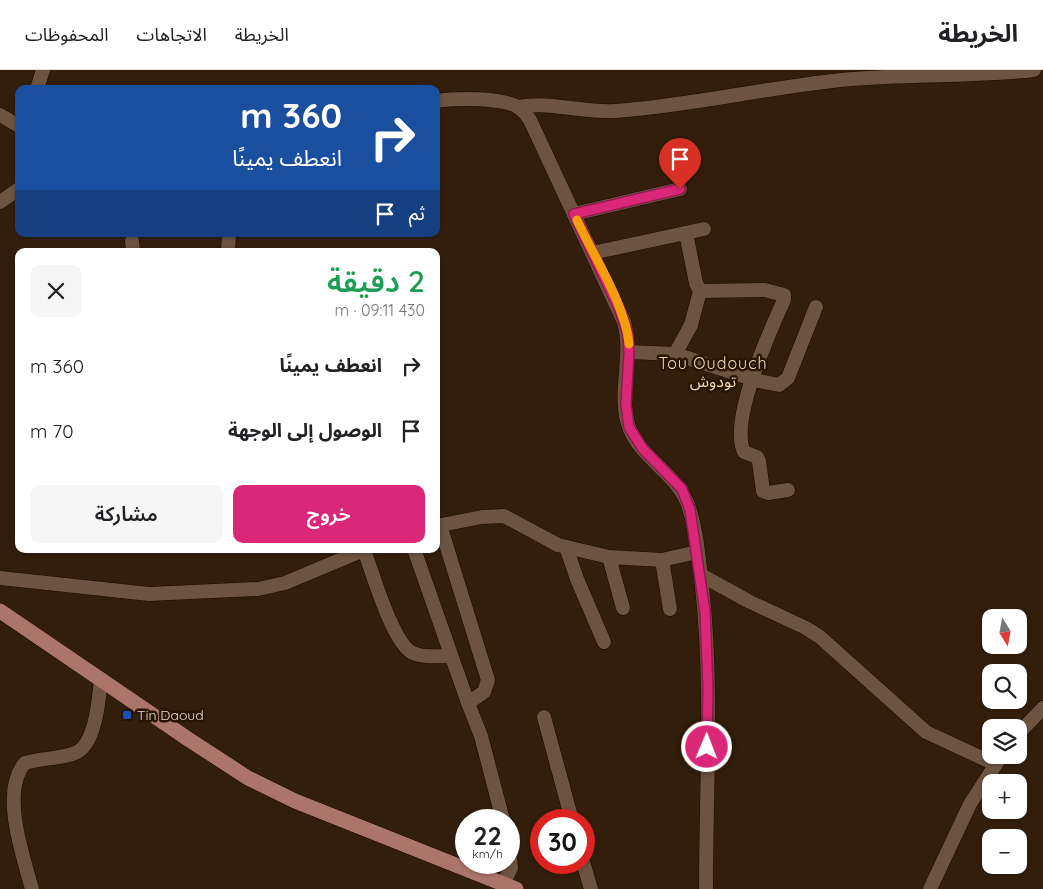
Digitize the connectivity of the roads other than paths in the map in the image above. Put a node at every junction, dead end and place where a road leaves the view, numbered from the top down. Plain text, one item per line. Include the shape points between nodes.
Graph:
1 (43, 70) edge
2 (1034, 70) edge
3 (38, 85) edge
4 (440, 101) edge
5 (518, 107) junction
6 (0, 115) edge
7 (15, 124) edge
8 (680, 189) dead end
9 (15, 192) edge
10 (0, 202) edge
11 (574, 214) junction
12 (704, 229) dead end
13 (686, 233) junction
14 (592, 253) junction
15 (700, 291) junction
16 (816, 307) dead end
17 (629, 352) junction
18 (675, 354) junction
19 (752, 379) junction
20 (788, 490) dead end
21 (440, 526) edge
22 (440, 532) edge
23 (566, 547) junction
24 (697, 552) junction
25 (356, 553) edge
26 (366, 553) edge
27 (415, 553) edge
28 (609, 557) junction
29 (662, 560) junction
30 (701, 575) junction
31 (0, 578) edge
32 (623, 608) dead end
33 (670, 609) dead end
34 (0, 611) edge
35 (604, 642) dead end
36 (451, 656) junction
37 (101, 679) junction
38 (468, 703) junction
39 (1043, 708) edge
40 (544, 717) dead end
41 (1027, 725) edge
42 (982, 756) edge
43 (995, 764) edge
44 (500, 809) edge
45 (569, 809) edge
46 (587, 874) edge
47 (510, 886) edge
48 (32, 889) edge
49 (591, 889) edge
50 (706, 889) edge
51 (930, 889) edge

1 - 3 street
2 - 5 street via 852,79 703,102 616,111
4 - 5 street via 498,102
5 - 11 street via 535,130
6 - 7 street
8 - 11 street
9 - 10 street
11 - 14 street
12 - 13 street
13 - 14 street
13 - 15 street
14 - 17 street via 624,322
15 - 18 street via 691,325
15 - 19 street via 765,290 784,295
16 - 19 street via 786,380 776,385
17 - 18 street
17 - 24 street via 626,389 629,427 643,449 682,489 690,510
18 - 19 street
19 - 20 street via 742,427 743,451 760,461 764,492
21 - 23 street via 482,516 504,516 538,536
22 - 38 street via 488,680 484,692
23 - 28 street
23 - 35 street via 576,579
24 - 29 street
24 - 30 street
25 - 31 street via 285,583 223,592 149,594
26 - 36 street via 386,613 404,646 420,655
27 - 36 street
28 - 29 street
28 - 32 street
29 - 33 street
30 - 42 street via 820,637 926,732 961,750
30 - 50 street via 708,687
34 - 37 main road
36 - 38 street
37 - 47 main road via 248,778 295,801
37 - 48 street via 92,730 85,746 72,754 25,763 16,776 14,813
38 - 44 street via 481,736
39 - 41 street
40 - 45 street
43 - 51 street via 970,804
46 - 49 street

